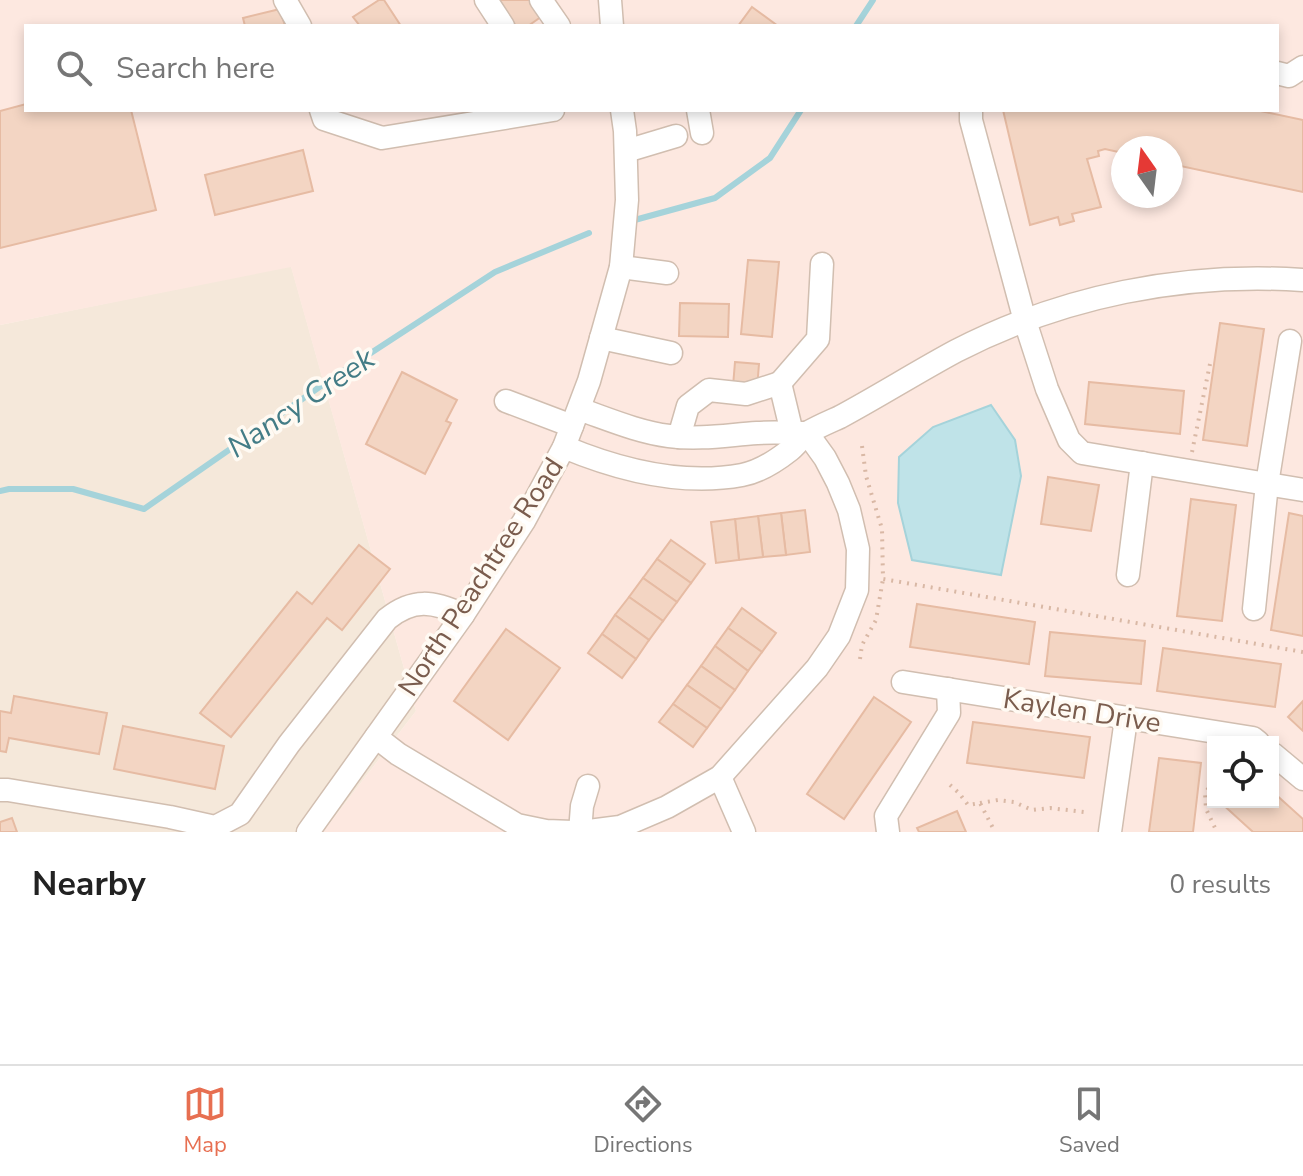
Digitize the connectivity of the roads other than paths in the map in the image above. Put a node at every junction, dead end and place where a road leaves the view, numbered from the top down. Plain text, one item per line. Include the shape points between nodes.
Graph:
1 (285, 0) edge
2 (486, 0) edge
3 (541, 0) edge
4 (610, 0) edge
5 (299, 24) edge
6 (502, 24) edge
7 (558, 24) edge
8 (612, 24) edge
9 (1303, 67) edge
10 (1279, 74) edge
11 (322, 112) edge
12 (541, 112) edge
13 (622, 112) edge
14 (698, 112) edge
15 (971, 112) edge
16 (702, 133) dead end
17 (676, 136) dead end
18 (626, 151) junction
19 (822, 264) dead end
20 (621, 267) junction
21 (667, 273) dead end
22 (1303, 280) edge
23 (1025, 321) junction
24 (601, 338) junction
25 (1290, 341) dead end
26 (671, 353) dead end
27 (780, 383) junction
28 (506, 401) dead end
29 (572, 427) junction
30 (800, 433) junction
31 (679, 437) junction
32 (1142, 463) junction
33 (1267, 484) junction
34 (1303, 490) edge
35 (1128, 575) dead end
36 (1254, 609) dead end
37 (463, 615) junction
38 (903, 682) dead end
39 (948, 689) junction
40 (1126, 719) junction
41 (1240, 736) edge
42 (376, 737) junction
43 (1279, 759) edge
44 (720, 777) junction
45 (1303, 779) edge
46 (588, 786) dead end
47 (0, 790) edge
48 (516, 828) edge
49 (308, 832) edge
50 (573, 832) edge
51 (580, 832) edge
52 (744, 832) edge
53 (888, 832) edge
54 (1110, 832) edge

1 - 5 street
2 - 6 street
3 - 7 street
4 - 8 street
9 - 10 street via 1289,76
11 - 12 street via 324,119 382,138
13 - 18 street, North Peachtree Road
14 - 16 street
15 - 23 street
17 - 18 street
18 - 20 street, North Peachtree Road
19 - 27 street via 818,339
20 - 21 street
20 - 24 street, North Peachtree Road
22 - 23 street via 1270,277 1147,286
23 - 30 street
23 - 32 street via 1069,440 1082,453
24 - 26 street
24 - 29 street, North Peachtree Road
25 - 33 street
27 - 30 street
27 - 31 street via 746,394 709,390 688,406
28 - 29 street
29 - 30 street via 598,461 624,469 714,478 758,470 791,449
29 - 31 street
29 - 37 street, North Peachtree Road via 524,521
30 - 31 street
30 - 44 street via 825,458 849,510 858,549 857,590 839,636 817,668
32 - 33 street
32 - 35 street
33 - 34 street
33 - 36 street
37 - 42 street, North Peachtree Road
37 - 47 street via 420,603 387,619 240,814 215,827
38 - 39 street, Kaylen Drive
39 - 40 street, Kaylen Drive
39 - 53 street via 949,713 886,816
40 - 41 street, Kaylen Drive
40 - 54 street
42 - 48 street
42 - 49 street, North Peachtree Road
43 - 45 street
44 - 51 street via 620,827
44 - 52 street
46 - 51 street
48 - 50 street

